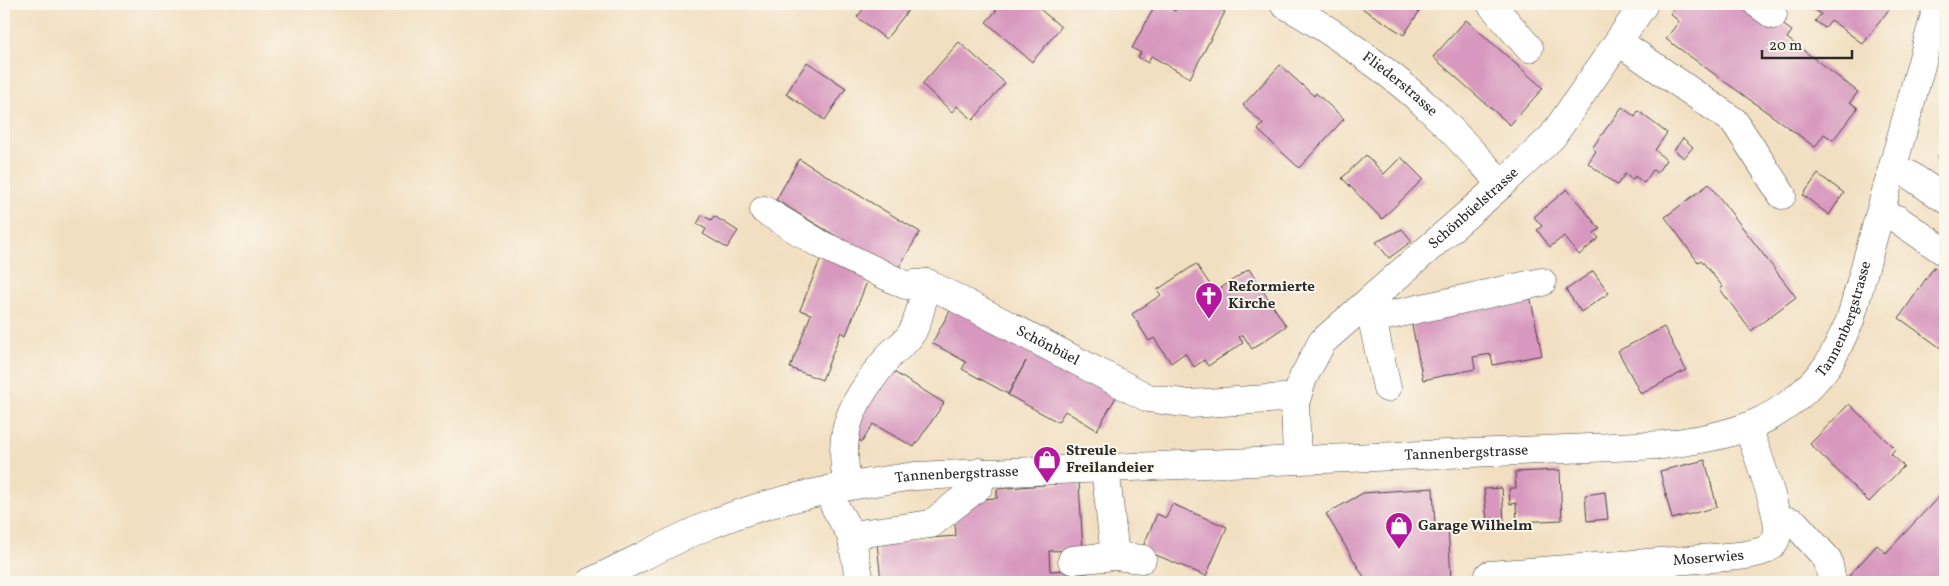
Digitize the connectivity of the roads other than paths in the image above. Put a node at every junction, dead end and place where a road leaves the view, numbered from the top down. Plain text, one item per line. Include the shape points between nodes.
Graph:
1 (1284, 4) edge
2 (1491, 4) edge
3 (1644, 4) edge
4 (1938, 4) edge
5 (1619, 42) junction
6 (1529, 48) dead end
7 (1892, 170) junction
8 (1502, 184) junction
9 (1782, 195) dead end
10 (1945, 199) edge
11 (764, 210) dead end
12 (1881, 214) junction
13 (1945, 252) edge
14 (1542, 282) dead end
15 (927, 283) junction
16 (1367, 314) junction
17 (1387, 388) dead end
18 (1295, 403) junction
19 (1748, 427) junction
20 (1297, 459) junction
21 (1105, 467) junction
22 (980, 472) junction
23 (839, 487) junction
24 (1777, 518) junction
25 (851, 535) junction
26 (1072, 560) dead end
27 (1489, 576) dead end
28 (590, 582) edge
29 (860, 582) edge
30 (1832, 582) edge

1 - 8 street, Fliederstrasse via 1310,18 1432,111
2 - 6 street
3 - 5 street, Schönbüelstrasse
4 - 7 street, Tannenbergstrasse
5 - 8 street, Schönbüelstrasse via 1552,137
5 - 9 street via 1734,121
7 - 10 street via 1908,174
7 - 12 street, Tannenbergstrasse
8 - 16 street, Schönbüelstrasse
11 - 15 street, Schönbüel via 818,242 905,285
12 - 13 street via 1897,219
12 - 19 street, Tannenbergstrasse via 1850,321 1828,365 1806,390 1785,407
14 - 16 street
15 - 18 street, Schönbüel via 1148,398 1190,404 1284,398
15 - 23 street via 911,334 890,355 855,404 846,427
16 - 17 street
16 - 18 street, Schönbüelstrasse via 1322,342 1303,378
18 - 20 street
19 - 20 street, Tannenbergstrasse via 1713,438 1662,445
19 - 24 street, Moserwies via 1756,487
20 - 21 street, Tannenbergstrasse
21 - 22 street, Tannenbergstrasse
21 - 26 street via 1129,557
22 - 23 street, Tannenbergstrasse via 915,476
22 - 25 street via 979,486 931,524
23 - 25 street via 834,505
23 - 28 street, Tannenbergstrasse via 708,525
24 - 27 street, Moserwies via 1778,536 1770,547 1757,554
24 - 30 street via 1795,523 1828,560
25 - 29 street

